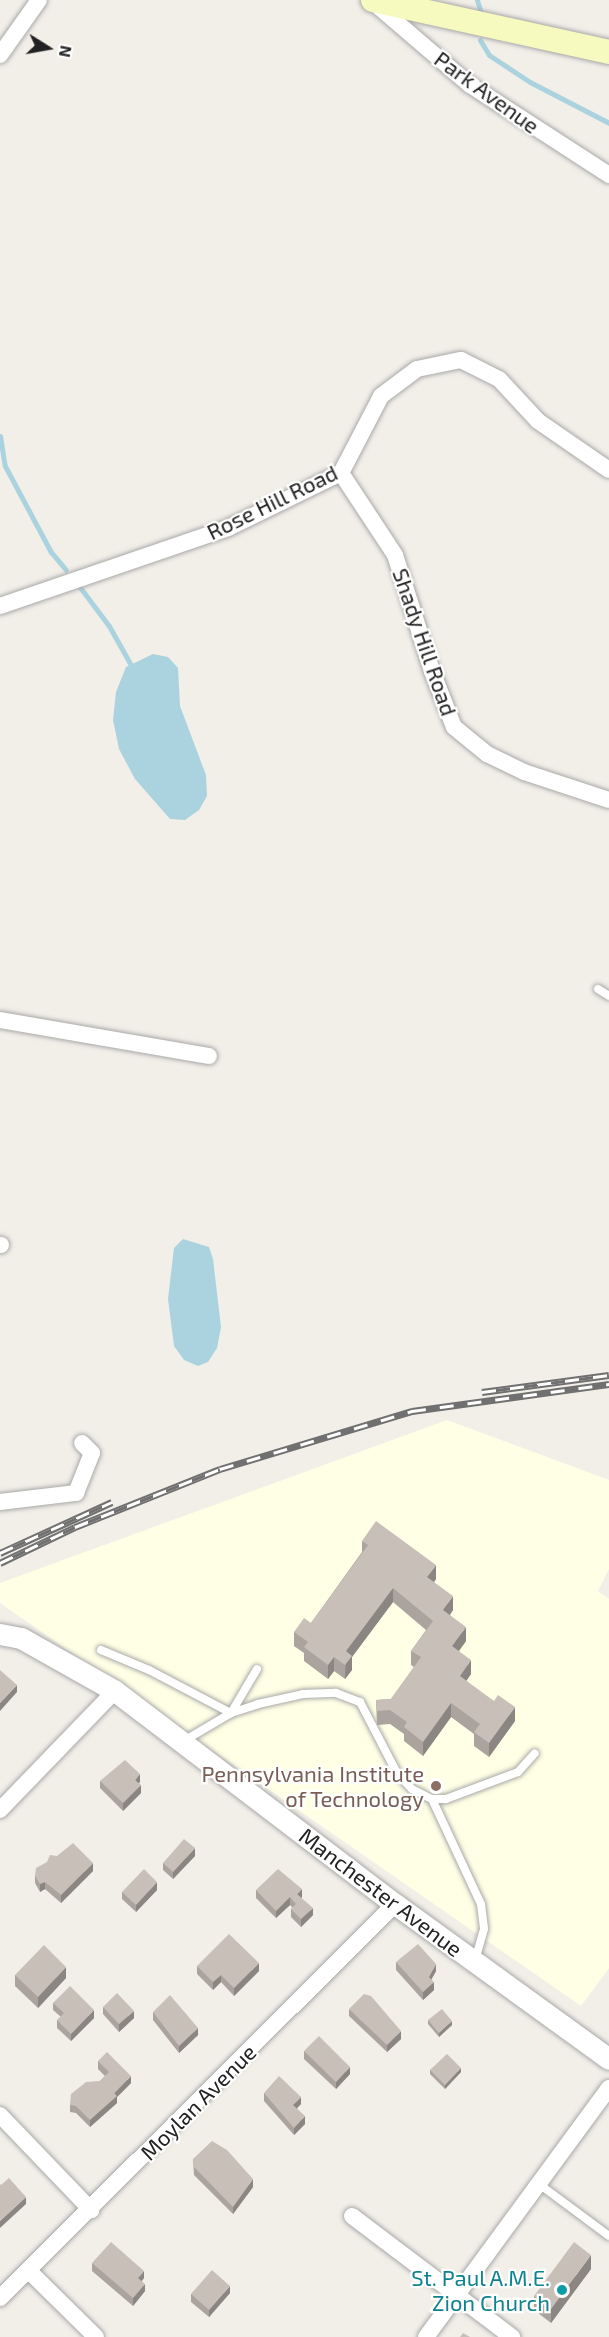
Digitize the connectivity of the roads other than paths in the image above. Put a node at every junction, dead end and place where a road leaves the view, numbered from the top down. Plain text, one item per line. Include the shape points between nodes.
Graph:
1 (39, 0) edge
2 (372, 0) edge
3 (609, 52) edge
4 (0, 55) edge
5 (609, 176) edge
6 (609, 470) edge
7 (341, 473) junction
8 (0, 606) edge
9 (609, 800) edge
10 (598, 989) dead end
11 (609, 996) edge
12 (0, 1020) edge
13 (209, 1056) dead end
14 (82, 1443) dead end
15 (0, 1502) edge
16 (0, 1634) edge
17 (101, 1650) dead end
18 (257, 1669) dead end
19 (115, 1691) junction
20 (231, 1713) junction
21 (182, 1743) junction
22 (535, 1753) dead end
23 (432, 1799) junction
24 (0, 1810) edge
25 (394, 1904) junction
26 (475, 1962) junction
27 (609, 2059) edge
28 (609, 2088) edge
29 (0, 2115) edge
30 (539, 2184) junction
31 (91, 2210) junction
32 (352, 2216) dead end
33 (609, 2236) edge
34 (29, 2271) junction
35 (456, 2296) junction
36 (0, 2298) edge
37 (96, 2337) edge
38 (426, 2337) edge
39 (512, 2337) edge

1 - 4 street
2 - 3 main road
2 - 5 street, Park Avenue via 470,85
6 - 7 street, Rose Hill Road via 538,421 499,379 460,360 417,369 381,396
7 - 8 street, Rose Hill Road via 228,528
7 - 9 street, Shady Hill Road via 395,555 454,727 487,753 524,772
10 - 11 lane
12 - 13 street
14 - 15 street via 92,1453 76,1493
16 - 19 street, Manchester Avenue via 21,1638
17 - 20 lane
18 - 20 lane
19 - 21 street, Manchester Avenue
19 - 24 street
20 - 21 lane
20 - 23 lane via 303,1694 352,1696 367,1712 397,1773 412,1789
21 - 25 street, Manchester Avenue
22 - 23 lane via 518,1772 446,1799
23 - 26 lane via 481,1904 484,1929
25 - 26 street, Manchester Avenue
25 - 31 street, Moylan Avenue
26 - 27 street, Manchester Avenue
28 - 30 street
29 - 31 street
30 - 33 lane
30 - 35 street
31 - 34 street, Moylan Avenue
32 - 35 street
34 - 36 street, Moylan Avenue
34 - 37 street
35 - 38 street
35 - 39 street

